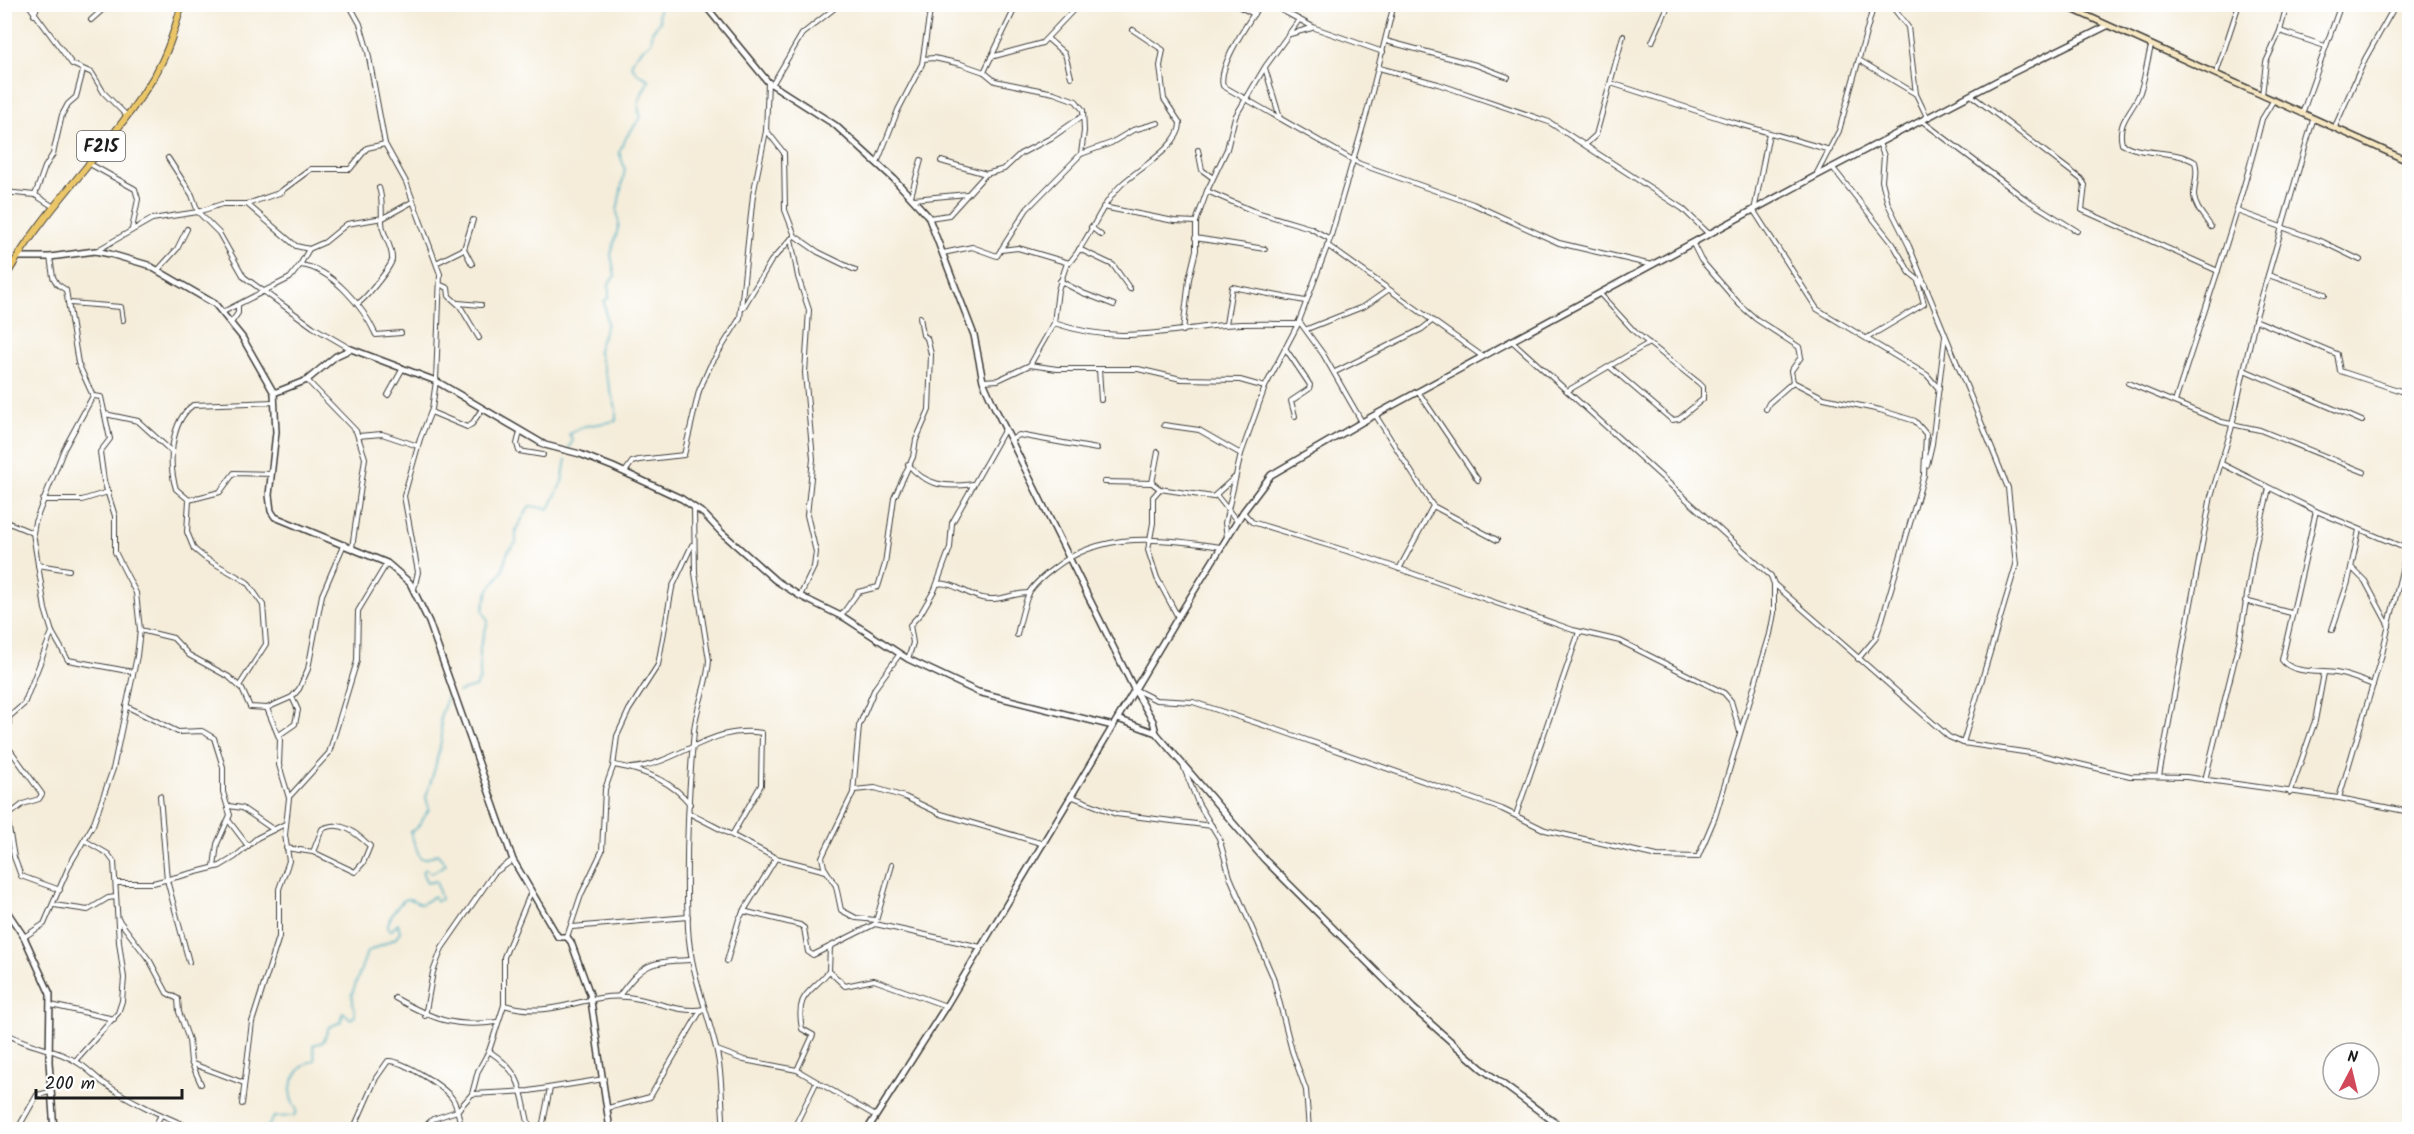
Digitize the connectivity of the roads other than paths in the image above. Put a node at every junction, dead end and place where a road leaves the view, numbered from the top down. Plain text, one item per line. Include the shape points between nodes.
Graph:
1 (28, 4) edge
2 (38, 4) edge
3 (109, 4) edge
4 (182, 4) edge
5 (349, 4) edge
6 (704, 4) edge
7 (840, 4) edge
8 (931, 4) edge
9 (1017, 4) edge
10 (1066, 4) edge
11 (1079, 4) edge
12 (1234, 4) edge
13 (1260, 4) edge
14 (1270, 4) edge
15 (1394, 4) edge
16 (1669, 4) edge
17 (1874, 4) edge
18 (1890, 4) edge
19 (2061, 4) edge
20 (2239, 4) edge
21 (2287, 4) edge
22 (2341, 4) edge
23 (2396, 4) edge
24 (2071, 7) edge
25 (1073, 10) junction
26 (1254, 14) junction
27 (34, 16) junction
28 (1299, 20) junction
29 (91, 21) dead end
30 (2107, 26) junction
31 (1315, 28) junction
32 (1133, 30) dead end
33 (2280, 31) junction
34 (1290, 34) junction
35 (1623, 36) dead end
36 (1048, 39) junction
37 (1386, 41) junction
38 (1653, 42) dead end
39 (2325, 46) junction
40 (2151, 47) junction
41 (1383, 52) junction
42 (991, 57) junction
43 (923, 59) junction
44 (1859, 60) junction
45 (1265, 67) junction
46 (1379, 68) junction
47 (83, 71) junction
48 (984, 72) junction
49 (2216, 75) junction
50 (1071, 77) dead end
51 (1508, 77) dead end
52 (1611, 83) junction
53 (770, 84) junction
54 (1916, 94) junction
55 (1970, 95) junction
56 (2262, 96) junction
57 (1245, 99) junction
58 (2273, 101) junction
59 (126, 115) junction
60 (2302, 115) junction
61 (1081, 117) junction
62 (1280, 118) junction
63 (1924, 119) junction
64 (2313, 120) junction
65 (1158, 123) dead end
66 (2334, 129) junction
67 (766, 131) junction
68 (1769, 133) junction
69 (1880, 143) junction
70 (385, 144) junction
71 (1586, 145) junction
72 (1198, 150) dead end
73 (1830, 150) junction
74 (1081, 154) junction
75 (168, 158) dead end
76 (921, 160) dead end
77 (941, 161) dead end
78 (1353, 161) junction
79 (2409, 162) edge
80 (87, 163) junction
81 (877, 163) junction
82 (1833, 168) junction
83 (986, 174) junction
84 (1814, 177) junction
85 (1213, 178) junction
86 (379, 188) dead end
87 (1207, 191) junction
88 (4, 192) edge
89 (967, 194) junction
90 (35, 195) junction
91 (913, 198) junction
92 (412, 202) junction
93 (248, 204) junction
94 (54, 207) junction
95 (1103, 207) junction
96 (1754, 211) junction
97 (2237, 211) junction
98 (198, 212) junction
99 (383, 218) junction
100 (929, 218) junction
101 (473, 220) dead end
102 (1196, 222) junction
103 (1091, 227) junction
104 (2211, 227) dead end
105 (2281, 229) junction
106 (132, 230) junction
107 (187, 230) dead end
108 (2077, 231) dead end
109 (1101, 235) dead end
110 (1710, 235) junction
111 (793, 237) junction
112 (1195, 238) junction
113 (1330, 239) junction
114 (1693, 244) junction
115 (1326, 245) junction
116 (309, 249) junction
117 (464, 249) junction
118 (1079, 249) junction
119 (1265, 249) dead end
120 (1001, 250) junction
121 (95, 251) junction
122 (943, 253) junction
123 (18, 257) junction
124 (50, 257) junction
125 (2360, 260) dead end
126 (4, 262) edge
127 (438, 262) junction
128 (1067, 263) junction
129 (13, 264) junction
130 (472, 264) dead end
131 (300, 265) junction
132 (1653, 265) junction
133 (158, 270) junction
134 (855, 270) dead end
135 (2218, 271) junction
136 (2268, 275) junction
137 (4, 280) edge
138 (1060, 280) junction
139 (1918, 280) junction
140 (441, 285) junction
141 (1925, 285) junction
142 (1130, 289) dead end
143 (1388, 290) junction
144 (263, 293) junction
145 (2325, 294) dead end
146 (1601, 295) junction
147 (1305, 301) junction
148 (70, 303) junction
149 (358, 303) junction
150 (458, 303) junction
151 (238, 305) junction
152 (481, 305) dead end
153 (1114, 305) dead end
154 (742, 309) junction
155 (223, 312) junction
156 (920, 317) dead end
157 (123, 320) dead end
158 (2255, 320) junction
159 (1432, 321) junction
160 (1299, 322) junction
161 (231, 323) junction
162 (1054, 323) junction
163 (1226, 324) junction
164 (1307, 329) junction
165 (1183, 331) junction
166 (401, 333) dead end
167 (1945, 334) junction
168 (479, 338) dead end
169 (1866, 338) junction
170 (1513, 342) junction
171 (1649, 343) junction
172 (1285, 348) junction
173 (351, 349) junction
174 (1485, 358) junction
175 (1030, 364) junction
176 (404, 367) junction
177 (1610, 367) junction
178 (1099, 369) junction
179 (2244, 370) junction
180 (1335, 372) junction
181 (307, 380) junction
182 (436, 381) junction
183 (983, 381) junction
184 (1793, 382) junction
185 (2128, 383) dead end
186 (1265, 387) junction
187 (1939, 389) junction
188 (1567, 391) junction
189 (274, 393) junction
190 (1419, 393) junction
191 (2409, 394) edge
192 (388, 395) dead end
193 (93, 396) junction
194 (1101, 400) dead end
195 (276, 402) junction
196 (2175, 402) junction
197 (482, 409) junction
198 (1766, 409) dead end
199 (431, 412) junction
200 (105, 414) junction
201 (1376, 416) junction
202 (1295, 417) dead end
203 (2362, 421) dead end
204 (1362, 422) junction
205 (2233, 423) junction
206 (1164, 425) dead end
207 (1005, 429) junction
208 (520, 432) junction
209 (358, 436) junction
210 (1011, 440) junction
211 (418, 446) junction
212 (1097, 449) dead end
213 (172, 452) junction
214 (1158, 452) dead end
215 (1242, 454) junction
216 (543, 455) dead end
217 (908, 464) junction
218 (2222, 464) junction
219 (625, 472) junction
220 (2364, 472) dead end
221 (270, 474) junction
222 (1924, 475) junction
223 (1235, 477) junction
224 (1478, 480) dead end
225 (1104, 482) dead end
226 (1152, 483) junction
227 (973, 484) junction
228 (2269, 488) junction
229 (1160, 489) junction
230 (108, 492) junction
231 (1217, 496) junction
232 (43, 500) junction
233 (189, 500) junction
234 (1433, 506) junction
235 (694, 507) junction
236 (1227, 509) junction
237 (2316, 511) junction
238 (1243, 512) junction
239 (4, 521) edge
240 (1238, 521) junction
241 (2359, 530) junction
242 (33, 533) junction
243 (1228, 537) junction
244 (2409, 537) edge
245 (1150, 539) junction
246 (1497, 540) dead end
247 (693, 543) junction
248 (344, 544) junction
249 (1222, 547) junction
250 (352, 548) junction
251 (2407, 549) junction
252 (1069, 555) junction
253 (387, 563) junction
254 (38, 565) junction
255 (2352, 568) junction
256 (1399, 569) junction
257 (69, 570) dead end
258 (937, 584) junction
259 (1774, 584) junction
260 (414, 589) junction
261 (1029, 593) junction
262 (800, 596) junction
263 (2246, 601) junction
264 (2291, 613) junction
265 (841, 616) junction
266 (1178, 617) junction
267 (2389, 626) junction
268 (140, 630) junction
269 (2332, 630) dead end
270 (52, 632) junction
271 (1580, 632) junction
272 (1017, 635) dead end
273 (899, 655) junction
274 (908, 659) junction
275 (1858, 659) junction
276 (133, 672) junction
277 (2325, 673) junction
278 (2373, 685) junction
279 (239, 686) junction
280 (1134, 689) junction
281 (292, 697) junction
282 (126, 706) junction
283 (4, 707) edge
284 (267, 708) junction
285 (9, 717) junction
286 (1118, 719) junction
287 (1113, 726) junction
288 (1740, 732) junction
289 (1156, 733) junction
290 (279, 735) junction
291 (6, 739) edge
292 (1963, 743) junction
293 (693, 748) junction
294 (614, 765) junction
295 (1183, 767) junction
296 (632, 768) junction
297 (2159, 776) junction
298 (2205, 780) junction
299 (854, 790) junction
300 (2290, 793) junction
301 (160, 796) dead end
302 (1073, 797) junction
303 (289, 798) junction
304 (2339, 798) junction
305 (690, 805) junction
306 (229, 806) junction
307 (2409, 812) edge
308 (689, 813) junction
309 (1516, 816) junction
310 (6, 818) edge
311 (229, 820) junction
312 (286, 824) junction
313 (1212, 826) junction
314 (274, 830) junction
315 (732, 835) junction
316 (84, 840) junction
317 (1044, 844) junction
318 (248, 846) junction
319 (286, 848) junction
320 (313, 852) junction
321 (776, 858) junction
322 (513, 860) junction
323 (892, 865) dead end
324 (214, 867) junction
325 (827, 871) junction
326 (167, 880) junction
327 (116, 883) junction
328 (60, 891) junction
329 (531, 891) junction
330 (116, 897) junction
331 (54, 904) junction
332 (4, 907) edge
333 (743, 911) junction
334 (688, 917) junction
335 (118, 919) junction
336 (875, 922) junction
337 (572, 927) junction
338 (24, 937) junction
339 (567, 937) junction
340 (830, 946) junction
341 (981, 947) junction
342 (691, 960) junction
343 (727, 960) dead end
344 (189, 962) dead end
345 (829, 971) junction
346 (618, 997) junction
347 (395, 998) dead end
348 (591, 1000) junction
349 (51, 1005) junction
350 (504, 1005) junction
351 (946, 1005) junction
352 (703, 1010) junction
353 (425, 1016) junction
354 (114, 1018) junction
355 (498, 1022) junction
356 (4, 1032) edge
357 (49, 1049) junction
358 (717, 1050) junction
359 (489, 1051) junction
360 (75, 1061) junction
361 (192, 1064) junction
362 (797, 1070) junction
363 (604, 1079) junction
364 (244, 1083) junction
365 (816, 1083) junction
366 (201, 1084) dead end
367 (550, 1088) junction
368 (522, 1090) junction
369 (50, 1092) junction
370 (472, 1094) junction
371 (242, 1104) dead end
372 (608, 1108) junction
373 (457, 1111) junction
374 (874, 1115) junction
375 (161, 1116) junction
376 (17, 1130) edge
377 (54, 1130) edge
378 (153, 1130) edge
379 (196, 1130) edge
380 (353, 1130) edge
381 (421, 1130) edge
382 (462, 1130) edge
383 (530, 1130) edge
384 (538, 1130) edge
385 (610, 1130) edge
386 (649, 1130) edge
387 (656, 1130) edge
388 (724, 1130) edge
389 (793, 1130) edge
390 (867, 1130) edge
391 (1309, 1130) edge
392 (1565, 1130) edge

1 - 27 street
2 - 27 street
3 - 29 street
4 - 59 main road, F215 via 157,71
5 - 70 street via 368,52
6 - 53 street
7 - 53 street via 802,34
8 - 43 street
9 - 42 street
10 - 25 street
11 - 25 street
12 - 26 street
13 - 26 street
14 - 28 street
15 - 37 street
16 - 38 street
17 - 44 street
18 - 54 street via 1908,27
19 - 24 main road
20 - 49 street
21 - 33 street
22 - 39 street
23 - 66 street via 2365,59
24 - 30 main road
25 - 36 street
26 - 57 street via 1233,48 1221,79 1223,86
27 - 47 street via 72,64
28 - 31 street
28 - 34 street
30 - 40 main road
30 - 55 street
31 - 34 street
31 - 41 street
32 - 95 street via 1163,51 1160,66 1164,99 1181,128 1162,152 1120,186
33 - 39 street
33 - 56 street via 2266,62
34 - 45 street
35 - 52 street
36 - 42 street
36 - 50 street via 1065,54
37 - 41 street
37 - 51 street
39 - 60 street
40 - 49 main road
40 - 104 street via 2138,98 2124,118 2122,144 2195,162 2194,198
41 - 46 street
42 - 48 street
43 - 48 street via 946,60
43 - 81 street
44 - 54 street
44 - 73 street
45 - 57 street
45 - 62 street
46 - 71 street via 1545,121
46 - 78 street
47 - 59 street via 92,73 101,90
47 - 90 street via 76,97 63,112 53,154
48 - 61 street via 995,81 1071,98 1080,105
49 - 56 main road
52 - 68 street
52 - 71 street via 1596,135
53 - 67 street
53 - 81 street via 835,125
54 - 63 street
55 - 63 street
55 - 135 street via 2081,179 2085,185 2082,210
56 - 58 main road
57 - 62 street
57 - 85 street
58 - 60 main road
58 - 97 street via 2262,120
59 - 80 main road, F215
60 - 64 main road
61 - 74 street
61 - 83 street via 1020,154 1004,169
62 - 78 street
63 - 69 street
63 - 108 street via 1989,173
64 - 66 main road
64 - 105 street
65 - 74 street
66 - 79 main road
67 - 111 street via 784,153 785,210
67 - 154 street via 753,195
68 - 73 street
68 - 96 street
69 - 82 street
69 - 141 street via 1884,192
70 - 92 street via 401,171
70 - 93 street via 367,148 350,169 311,169 280,193
71 - 110 street via 1683,209
72 - 85 street via 1202,170
73 - 84 street
74 - 120 street via 1027,209
75 - 98 street via 192,195
76 - 91 street
77 - 83 street
78 - 113 street
78 - 132 street via 1483,209 1558,243
80 - 94 main road, F215
80 - 106 street via 135,189 138,199
81 - 91 street
82 - 84 street
82 - 139 street
83 - 89 street
84 - 96 street
85 - 87 street
86 - 99 street
87 - 102 street
87 - 113 street
88 - 90 street
89 - 91 street
89 - 100 street via 949,215
90 - 94 street
91 - 100 street
92 - 99 street
92 - 127 street
93 - 98 street via 222,204
93 - 116 street via 296,246
94 - 123 main road, F215
95 - 102 street
95 - 103 street
96 - 110 street
96 - 169 street via 1814,304
97 - 105 street
97 - 135 street
98 - 106 street via 152,219
98 - 144 street via 219,233 244,277
99 - 116 street via 347,224
99 - 149 street via 392,252 391,265 365,300
100 - 122 street
101 - 117 street
102 - 112 street
103 - 109 street
103 - 118 street
105 - 125 street via 2323,242
105 - 136 street
106 - 121 street
107 - 133 street via 177,249
110 - 114 street
111 - 134 street
111 - 154 street via 771,261
111 - 262 street via 798,277 808,310 805,373 813,459 807,515 816,552 814,567
112 - 119 street
112 - 165 street
113 - 115 street
114 - 132 street
114 - 184 street via 1701,260 1740,305 1802,351 1791,371
115 - 143 street
115 - 147 street
116 - 131 street
117 - 127 street
117 - 130 street
118 - 128 street
118 - 142 street via 1113,265
120 - 122 street via 994,257 972,247
120 - 128 street via 1018,248
121 - 124 street
121 - 133 street
122 - 183 street via 974,335
123 - 124 street
123 - 129 main road, F215
124 - 148 street via 53,277 66,290
126 - 129 street
127 - 140 street
128 - 138 street
129 - 137 main road, F215
131 - 144 street via 290,278
131 - 149 street via 318,271
132 - 146 street
133 - 155 street
135 - 196 street
136 - 145 street
136 - 158 street
138 - 153 street
138 - 162 street
139 - 141 street
139 - 169 street via 1924,303
140 - 150 street
140 - 182 street
141 - 167 street
143 - 159 street
143 - 164 street via 1365,306
144 - 151 street
144 - 173 street
146 - 170 street
146 - 171 street
147 - 160 street
147 - 163 street via 1232,287
148 - 157 street via 120,307
148 - 193 street via 78,363
149 - 166 street via 376,335
150 - 152 street
150 - 168 street
151 - 155 street
151 - 161 street
154 - 219 street via 699,391 684,455 632,462
155 - 161 street
156 - 217 street via 931,354 929,410
158 - 179 street
158 - 191 street via 2337,354 2340,371
159 - 174 street
159 - 180 street
160 - 163 street
160 - 164 street
160 - 172 street
161 - 189 street
162 - 165 street via 1084,333 1116,336
162 - 175 street
163 - 165 street
164 - 180 street
167 - 187 street
167 - 292 street via 2005,477 2016,558
169 - 187 street via 1927,375
170 - 174 street
170 - 188 street
171 - 177 street
171 - 177 street via 1703,387 1703,399 1679,419 1672,420
172 - 186 street
172 - 202 street via 1310,385 1291,401
173 - 176 street
173 - 181 street
174 - 190 street
175 - 178 street via 1057,369
175 - 183 street via 998,380
176 - 182 street
176 - 192 street
177 - 188 street
178 - 186 street via 1138,369 1180,379 1240,380
178 - 194 street
179 - 203 street
179 - 205 street
180 - 204 street
181 - 189 street
181 - 209 street via 347,419
182 - 197 street
182 - 199 street
183 - 207 street
184 - 198 street
184 - 222 street via 1824,398 1915,421 1926,434
185 - 196 street
186 - 215 street
187 - 222 street
188 - 259 street via 1771,576
189 - 195 street
190 - 201 street
190 - 224 street
193 - 200 street via 101,397
193 - 232 street via 64,449
195 - 213 street via 197,403 189,407 183,418
195 - 221 street
196 - 205 street
197 - 199 street via 467,427
197 - 208 street
199 - 211 street
200 - 213 street via 138,421
200 - 230 street via 110,439 100,455
201 - 204 street
201 - 234 street
204 - 238 street via 1271,475
205 - 218 street
205 - 220 street
206 - 215 street via 1198,430
207 - 210 street
207 - 227 street
208 - 216 street via 519,451
208 - 219 street via 551,448 580,454
209 - 211 street via 382,434
209 - 250 street via 365,466
210 - 212 street via 1019,435
210 - 252 street
211 - 260 street via 404,496 418,572
213 - 233 street via 176,489
214 - 226 street
215 - 223 street
217 - 227 street via 937,485
217 - 265 street via 894,498 878,587 858,592
218 - 228 street
218 - 297 street via 2208,512
219 - 235 street
221 - 233 street via 234,473 220,492
221 - 248 street via 269,495 275,517
222 - 275 street via 1882,620 1875,639
223 - 231 street
223 - 236 street
225 - 226 street
226 - 229 street
227 - 258 street via 952,523 950,548
228 - 237 street
228 - 263 street
229 - 231 street
229 - 245 street via 1153,497
230 - 232 street via 82,500
230 - 268 street via 116,516 115,552 135,587
231 - 236 street
232 - 242 street
233 - 279 street via 187,532 194,549 247,582 263,605 266,644
234 - 246 street
234 - 256 street
235 - 247 street
235 - 262 street via 764,570
236 - 240 street
236 - 243 street
237 - 241 street
237 - 264 street
238 - 240 street
238 - 256 street via 1252,522
239 - 242 street
240 - 243 street
241 - 251 street
241 - 255 street
242 - 254 street
243 - 249 street
244 - 251 street
245 - 249 street
245 - 252 street via 1097,546
245 - 266 street via 1152,566
247 - 293 street via 709,660
247 - 294 street via 672,588 658,665 625,718 614,749
248 - 250 street
248 - 281 street via 322,595 305,678
249 - 266 street
250 - 253 street
251 - 267 street
252 - 261 street
252 - 280 street
253 - 260 street
253 - 303 street via 358,611 357,661 329,753
254 - 257 street
254 - 270 street
255 - 267 street via 2365,581
255 - 269 street
256 - 271 street
258 - 261 street via 945,583 967,594 993,600
258 - 274 street via 910,625 913,643
259 - 275 street
259 - 288 street via 1773,620
260 - 322 street
261 - 272 street
262 - 265 street
263 - 264 street
263 - 298 street
264 - 277 street via 2282,660
265 - 273 street
266 - 280 street
267 - 278 street
268 - 276 street
268 - 279 street via 173,638 189,655
270 - 276 street via 68,660
270 - 285 street via 24,704
271 - 288 street via 1620,641 1724,693 1731,701
271 - 309 street
273 - 274 street
273 - 299 street via 875,688 859,726
274 - 287 street via 978,692
275 - 292 street via 1949,737
276 - 282 street
277 - 278 street via 2346,675
277 - 300 street via 2315,722
278 - 304 street
279 - 284 street via 250,707
280 - 286 street
280 - 289 street
280 - 309 street via 1156,700 1193,702 1281,731
281 - 284 street
281 - 290 street via 298,710 295,724
282 - 306 street via 178,732 202,731 214,738
282 - 316 street via 113,769
283 - 285 street
284 - 290 street
285 - 291 street
286 - 287 street
286 - 289 street
287 - 302 street
288 - 309 street via 1698,857 1664,857 1589,841 1541,829
289 - 295 street
290 - 303 street via 279,765
291 - 310 street via 10,753 42,794
292 - 297 street via 2060,759 2130,776
293 - 296 street via 648,766
293 - 305 street
293 - 315 street via 717,734 762,733 761,785
294 - 296 street
294 - 337 street via 605,789 602,851 581,895
295 - 313 street
295 - 392 street via 1299,896 1413,1008 1481,1068
296 - 305 street via 666,782
297 - 298 street
298 - 300 street
299 - 317 street via 875,788 941,814
299 - 325 street via 823,851 822,862
300 - 304 street
301 - 326 street
302 - 313 street via 1116,814
302 - 317 street
303 - 312 street
304 - 307 street
305 - 308 street
306 - 311 street
306 - 314 street via 242,808
308 - 315 street
308 - 334 street
310 - 328 street via 21,876
311 - 318 street
311 - 324 street via 217,844
312 - 314 street
312 - 319 street
313 - 391 street via 1273,976 1306,1090
314 - 318 street
315 - 321 street
316 - 327 street via 112,857
316 - 328 street
317 - 341 street
318 - 324 street
319 - 320 street
319 - 364 street via 289,861 279,889 279,937 255,1009
320 - 320 street via 355,872 370,846 344,826 335,824 322,829
321 - 325 street
321 - 333 street
322 - 329 street
322 - 353 street via 494,873 442,948
323 - 336 street
324 - 326 street
325 - 336 street via 844,914
326 - 327 street
326 - 344 street
327 - 330 street
328 - 331 street
329 - 339 street via 558,937
329 - 350 street via 504,957
330 - 331 street via 88,910
330 - 335 street
331 - 338 street via 44,924
332 - 338 street
333 - 340 street via 800,925 808,952 813,955
333 - 343 street
334 - 337 street
334 - 342 street
335 - 354 street via 124,990
335 - 361 street via 167,993 178,999
336 - 340 street
336 - 341 street
337 - 339 street
338 - 349 street via 48,986
339 - 348 street
340 - 345 street
341 - 351 street
342 - 346 street via 647,965
342 - 352 street
345 - 351 street via 845,986 874,980
345 - 362 street via 809,988 801,1004 802,1029 813,1035
346 - 348 street
346 - 352 street
347 - 353 street
348 - 350 street via 541,1011
348 - 363 street
349 - 354 street
349 - 357 street
350 - 355 street
351 - 374 street
352 - 358 street
352 - 372 street via 650,1097
353 - 355 street via 448,1022
354 - 360 street
355 - 359 street
356 - 357 street via 18,1041
357 - 360 street
357 - 369 street
358 - 362 street via 744,1060
358 - 388 street
359 - 368 street via 514,1071
359 - 370 street
360 - 375 street via 102,1082
361 - 364 street
361 - 366 street
362 - 365 street
363 - 367 street
363 - 372 street
364 - 371 street
365 - 374 street
365 - 389 street
367 - 368 street
367 - 384 street
368 - 370 street
368 - 383 street
369 - 376 street via 37,1095
369 - 377 street
370 - 373 street
372 - 385 street
373 - 380 street via 452,1097 436,1085 413,1070 388,1061 376,1078
373 - 381 street via 433,1119
373 - 382 street
374 - 390 street
375 - 378 street
375 - 379 street
386 - 387 street

